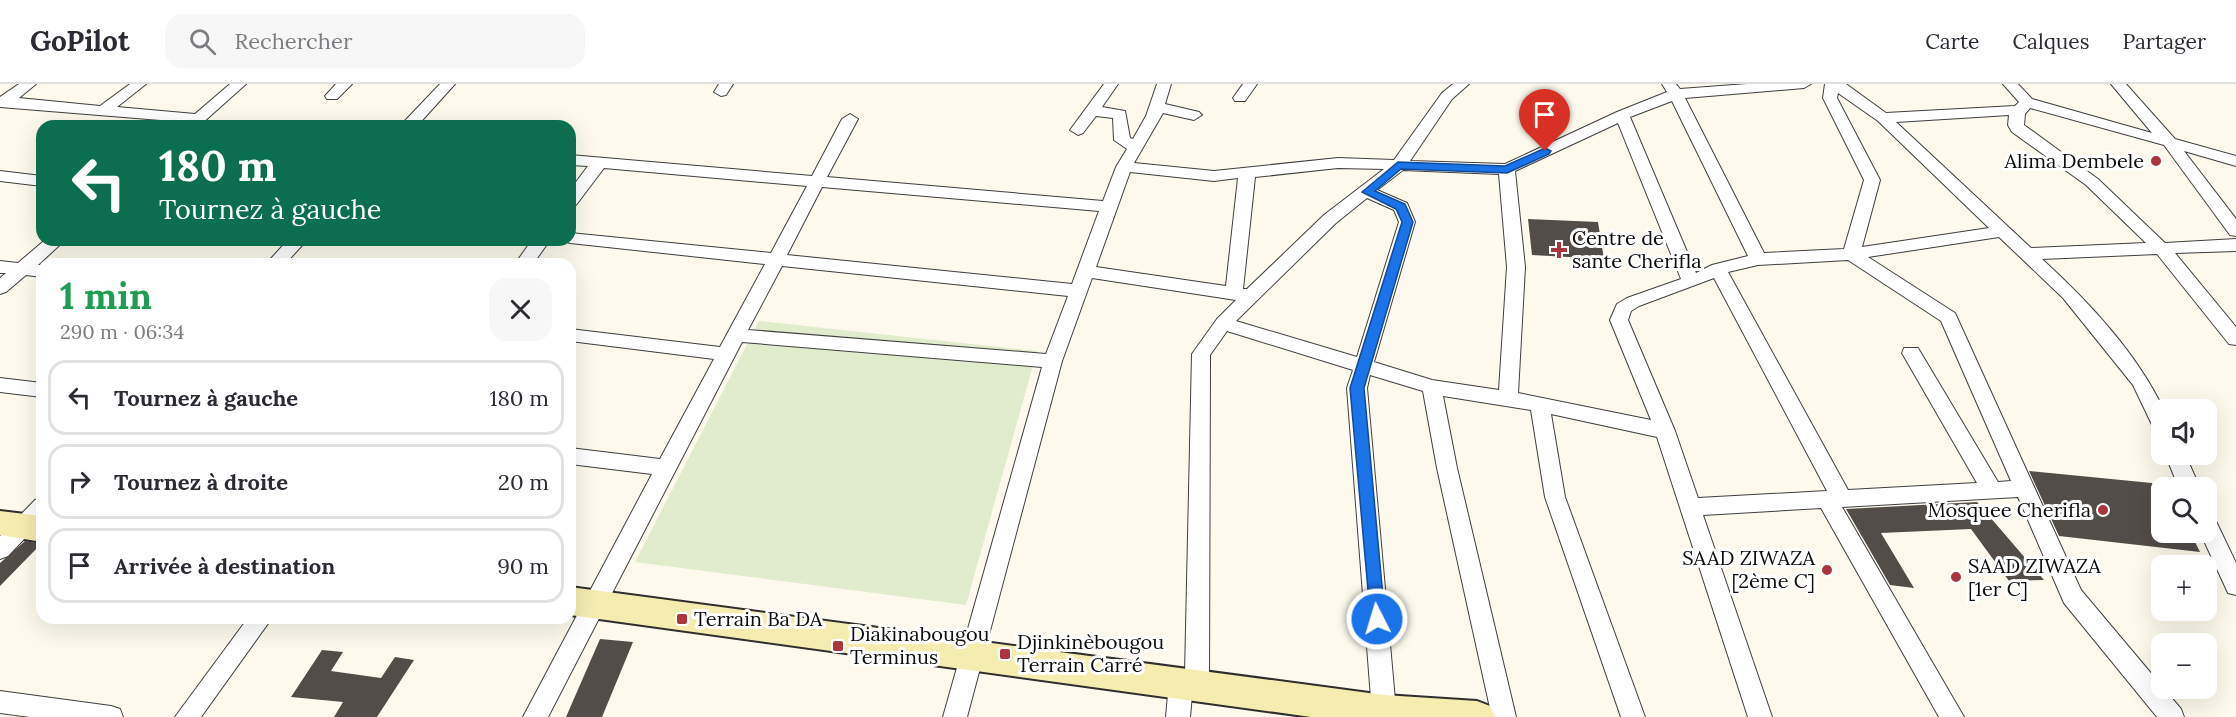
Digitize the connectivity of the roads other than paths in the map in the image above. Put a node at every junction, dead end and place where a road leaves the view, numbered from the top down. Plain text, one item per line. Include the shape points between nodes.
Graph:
1 (30, 84) edge
2 (140, 84) edge
3 (239, 84) edge
4 (345, 84) edge
5 (448, 84) edge
6 (1111, 84) edge
7 (1164, 84) edge
8 (1250, 84) edge
9 (1462, 84) edge
10 (1804, 84) edge
11 (1834, 84) edge
12 (2010, 84) edge
13 (2118, 84) edge
14 (1672, 89) edge
15 (333, 96) dead end
16 (1240, 98) dead end
17 (2, 102) edge
18 (2023, 106) junction
19 (1157, 107) junction
20 (104, 110) junction
21 (1093, 111) junction
22 (1194, 115) dead end
23 (1622, 115) junction
24 (1883, 118) junction
25 (850, 119) dead end
26 (179, 120) edge
27 (196, 120) edge
28 (414, 120) edge
29 (1078, 130) dead end
30 (2170, 143) junction
31 (1136, 147) junction
32 (576, 160) edge
33 (2236, 161) edge
34 (599, 162) junction
35 (1398, 166) junction
36 (1124, 168) junction
37 (1507, 169) junction
38 (1247, 172) junction
39 (0, 176) edge
40 (36, 180) edge
41 (817, 182) junction
42 (1367, 192) junction
43 (576, 193) edge
44 (1109, 207) junction
45 (2232, 223) edge
46 (2005, 231) junction
47 (576, 239) edge
48 (2236, 245) edge
49 (49, 246) edge
50 (292, 246) edge
51 (2162, 249) junction
52 (1851, 254) junction
53 (2029, 254) junction
54 (281, 258) edge
55 (776, 259) junction
56 (1758, 259) junction
57 (0, 267) edge
58 (22, 269) junction
59 (1718, 269) junction
60 (36, 271) edge
61 (1085, 271) junction
62 (1692, 282) junction
63 (0, 288) edge
64 (1078, 291) junction
65 (1243, 295) junction
66 (1223, 323) junction
67 (736, 335) junction
68 (576, 336) edge
69 (2236, 339) edge
70 (1911, 353) dead end
71 (726, 354) junction
72 (1053, 361) junction
73 (1364, 366) junction
74 (0, 385) edge
75 (1432, 387) junction
76 (36, 389) edge
77 (1508, 399) junction
78 (2151, 403) edge
79 (1540, 404) junction
80 (1665, 431) junction
81 (576, 457) edge
82 (666, 468) junction
83 (2023, 489) junction
84 (1992, 491) junction
85 (1834, 500) junction
86 (1690, 507) junction
87 (27, 521) edge
88 (2216, 543) edge
89 (0, 550) edge
90 (2236, 586) edge
91 (582, 602) edge
92 (576, 617) edge
93 (257, 624) edge
94 (573, 624) edge
95 (972, 655) junction
96 (1189, 685) junction
97 (0, 702) edge
98 (1319, 710) edge
99 (1384, 711) junction
100 (111, 717) edge
101 (187, 717) edge
102 (535, 717) edge
103 (955, 717) edge
104 (1178, 717) edge
105 (1478, 717) edge
106 (1504, 717) edge
107 (1633, 717) edge
108 (1760, 717) edge
109 (1952, 717) edge
110 (2172, 717) edge

1 - 17 street
2 - 20 street
3 - 27 street
4 - 15 street
5 - 28 street
6 - 21 street
7 - 19 street
8 - 16 street
9 - 35 street via 1447,96
10 - 14 street
11 - 24 street
11 - 52 street via 1830,98 1872,180
12 - 18 street
13 - 30 street
14 - 23 street
14 - 56 street
17 - 20 street
18 - 24 street
18 - 30 street
18 - 51 street via 2014,121 2017,129 2092,182
19 - 22 street
19 - 31 street
20 - 26 street
21 - 29 street
21 - 31 street via 1120,114 1122,140
23 - 37 street
23 - 62 street
24 - 46 street
25 - 41 street
30 - 33 street
30 - 45 street
31 - 36 street
32 - 34 street
34 - 41 street
34 - 43 street
35 - 37 street
35 - 38 street via 1338,163
35 - 42 street
36 - 38 street via 1214,176
36 - 44 street
37 - 77 street via 1516,267
38 - 65 street
39 - 40 street
41 - 44 street
41 - 55 street
42 - 65 street
42 - 73 street via 1401,207 1407,222
44 - 61 street
46 - 52 street
46 - 53 street
47 - 55 street
48 - 51 street
49 - 58 street
50 - 54 street
51 - 53 street
51 - 69 street
52 - 56 street
52 - 83 street via 1949,317
53 - 78 street via 2070,294 2141,382
55 - 64 street
55 - 67 street
56 - 59 street
57 - 58 street
58 - 60 street
58 - 63 street
59 - 62 street
59 - 85 street
61 - 64 street
61 - 65 street
62 - 80 street via 1633,302 1623,308 1619,320
64 - 72 street
65 - 66 street
66 - 73 street
66 - 96 street via 1201,354
67 - 71 street
67 - 72 street
68 - 71 street
70 - 84 street
71 - 82 street
72 - 95 street
73 - 75 street
73 - 99 street via 1357,388
74 - 76 street
75 - 77 street
75 - 106 street
77 - 79 street
79 - 80 street
79 - 107 street via 1555,497
80 - 86 street
81 - 82 street
82 - 91 street
83 - 84 street
83 - 110 street via 2072,596
84 - 85 street
85 - 86 street
85 - 109 street
86 - 108 street
87 - 89 street
88 - 90 street
91 - 92 street
91 - 95 street
93 - 101 street
94 - 102 street
95 - 96 street
95 - 103 street
96 - 98 street
96 - 104 street
97 - 100 street
98 - 99 street
99 - 105 street

